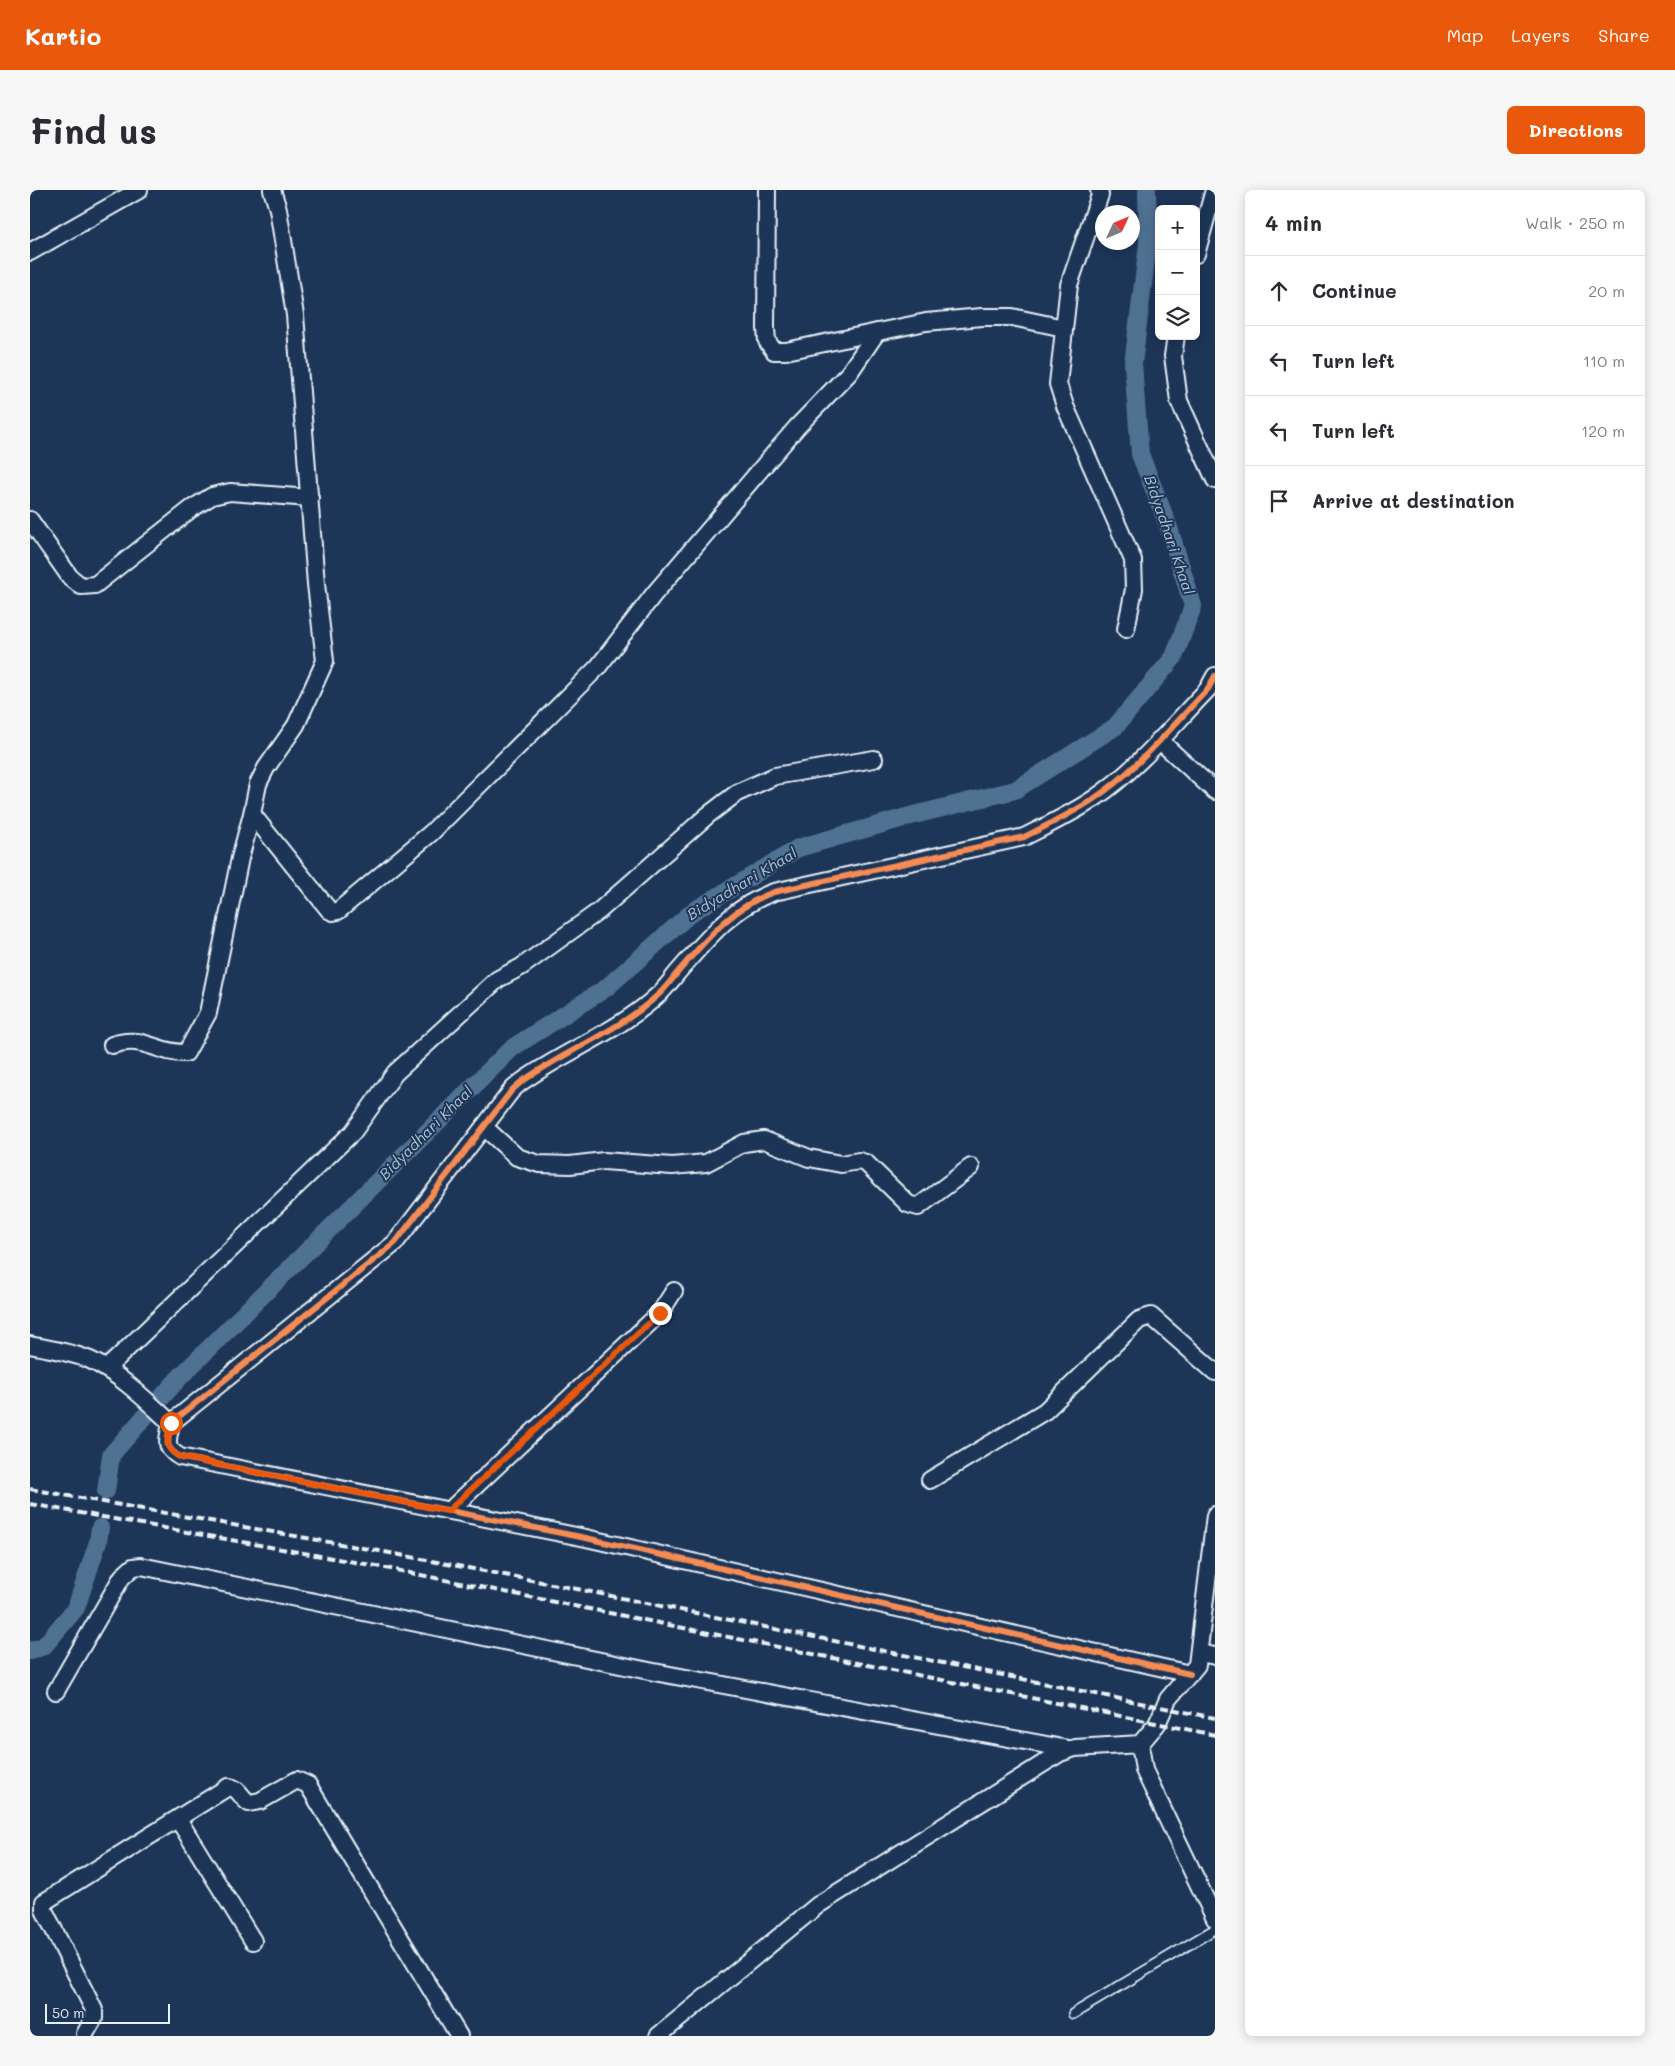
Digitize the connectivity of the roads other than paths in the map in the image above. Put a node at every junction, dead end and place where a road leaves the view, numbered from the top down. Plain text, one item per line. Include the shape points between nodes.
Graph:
1 (139, 190) edge
2 (272, 190) edge
3 (767, 190) edge
4 (1099, 190) edge
5 (1214, 190) edge
6 (1197, 250) edge
7 (30, 252) edge
8 (1064, 328) junction
9 (877, 332) junction
10 (1175, 340) edge
11 (1215, 480) edge
12 (310, 498) junction
13 (30, 520) edge
14 (1126, 629) dead end
15 (1215, 676) edge
16 (1159, 740) junction
17 (874, 759) dead end
18 (1215, 791) edge
19 (252, 814) junction
20 (112, 1045) dead end
21 (484, 1127) junction
22 (971, 1167) dead end
23 (674, 1291) dead end
24 (30, 1345) edge
25 (106, 1369) junction
26 (1215, 1372) edge
27 (171, 1423) junction
28 (930, 1480) dead end
29 (448, 1511) junction
30 (1215, 1514) edge
31 (1199, 1653) junction
32 (1215, 1656) edge
33 (1190, 1674) junction
34 (56, 1691) dead end
35 (1140, 1744) junction
36 (1068, 1749) junction
37 (178, 1819) junction
38 (1215, 1919) edge
39 (1215, 1929) edge
40 (253, 1941) dead end
41 (1073, 2014) dead end
42 (85, 2034) dead end
43 (460, 2036) edge
44 (658, 2036) edge

1 - 7 street
2 - 12 street via 295,315
3 - 9 street via 766,328 770,347 779,352
4 - 8 street via 1069,285
5 - 6 street
8 - 9 street via 1012,317 982,317 926,322
8 - 14 street via 1058,384 1060,394 1133,560 1134,588
9 - 19 street via 849,373 797,428 654,594 598,667 431,834 338,911 329,910
10 - 11 street via 1173,356 1179,401
12 - 13 street via 230,492 212,496 95,585 81,586 70,577
12 - 19 street via 324,661 296,724 258,784
15 - 16 street via 1208,689
16 - 18 street
16 - 21 street via 1134,766 1096,797 1024,836 757,897 722,924 659,994 628,1018 520,1083
17 - 25 street via 775,776 737,793 599,911 521,967 498,979 395,1073 353,1132
19 - 20 street via 208,1013 186,1053 170,1053 138,1041
21 - 22 street via 518,1156 538,1164 604,1161 672,1166 706,1163 744,1143 764,1140 809,1158 841,1164 866,1163 908,1204 918,1207
21 - 27 street via 395,1243
23 - 29 street via 660,1313
24 - 25 street via 71,1353
25 - 27 street
26 - 28 street via 1151,1316 1139,1320 1044,1411
27 - 29 street via 168,1446 180,1457
29 - 33 street via 586,1538
30 - 31 street
31 - 32 street
31 - 33 street via 1197,1665
33 - 35 street via 1168,1699 1157,1724
34 - 36 street via 122,1576 133,1567 141,1566 645,1670
35 - 36 street
35 - 38 street via 1144,1770
36 - 44 street via 818,1905
37 - 40 street
37 - 42 street via 44,1902 44,1910 94,2010 94,2018
37 - 43 street via 228,1787 237,1790 249,1803 260,1801 297,1780 306,1783
39 - 41 lane

